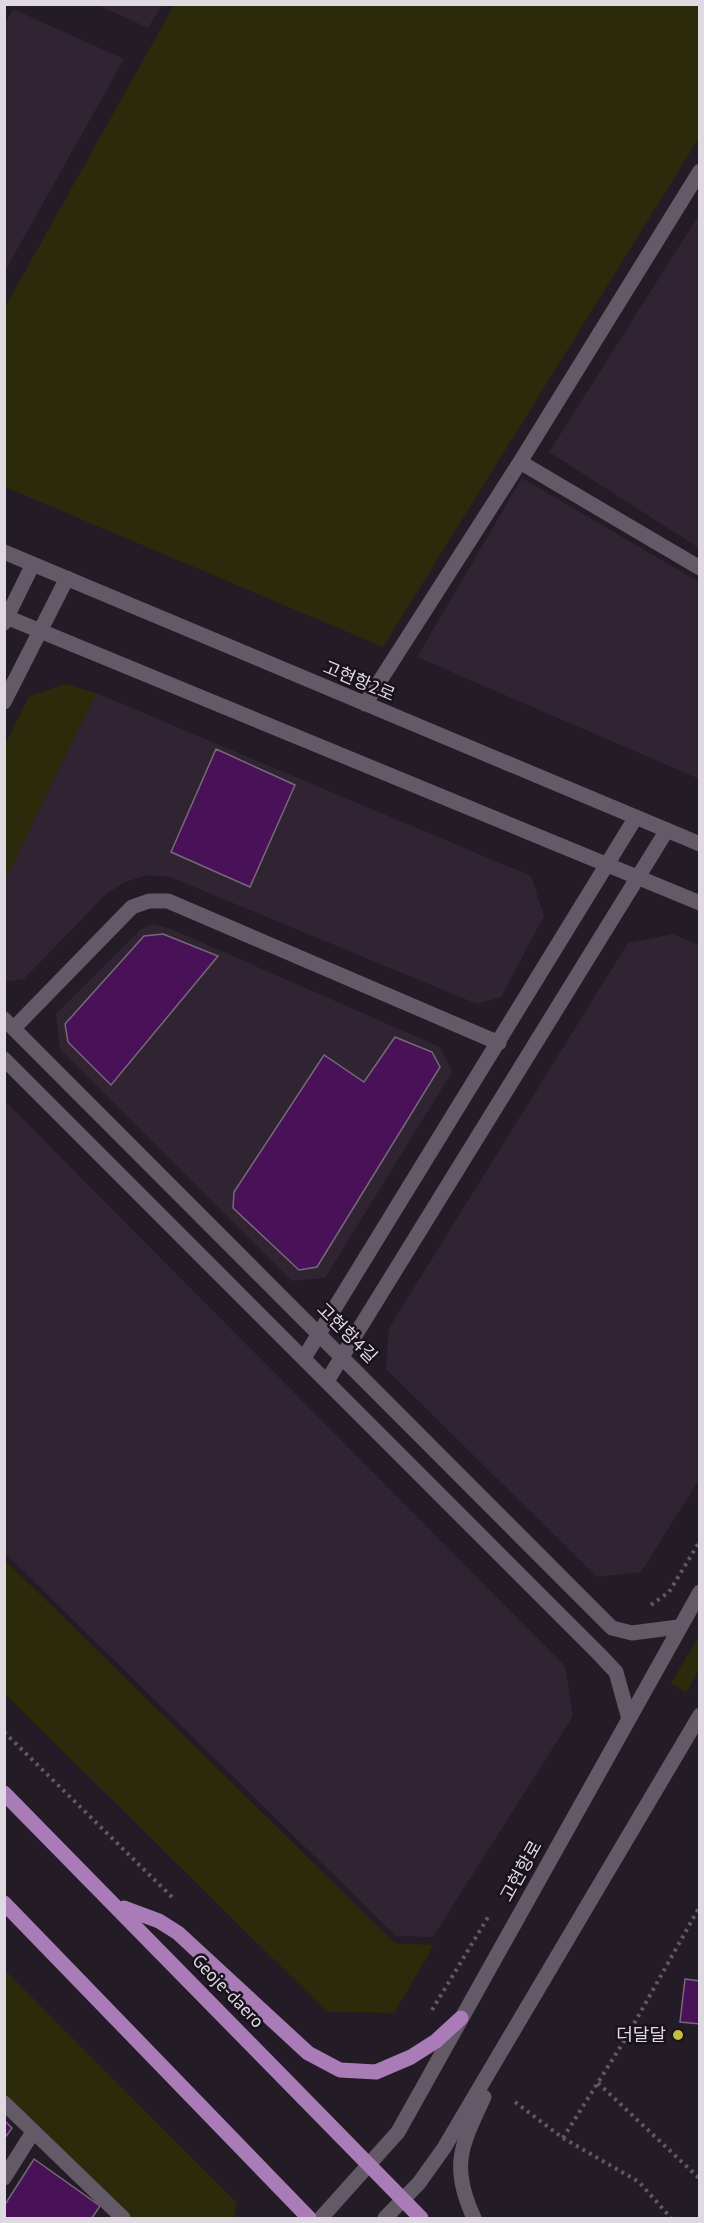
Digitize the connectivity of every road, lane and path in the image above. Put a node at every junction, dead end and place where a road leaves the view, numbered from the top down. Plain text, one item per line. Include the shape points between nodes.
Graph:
1 (699, 171) edge
2 (520, 462) junction
3 (4, 552) edge
4 (33, 564) junction
5 (699, 568) edge
6 (67, 578) junction
7 (6, 619) edge
8 (41, 630) junction
9 (4, 702) edge
10 (365, 704) junction
11 (636, 817) junction
12 (667, 830) junction
13 (699, 844) edge
14 (608, 865) junction
15 (638, 877) junction
16 (699, 903) edge
17 (9, 1024) edge
18 (499, 1043) junction
19 (4, 1059) edge
20 (320, 1334) junction
21 (342, 1356) junction
22 (304, 1358) junction
23 (327, 1381) junction
24 (699, 1541) edge
25 (699, 1592) edge
26 (647, 1606) dead end
27 (678, 1627) junction
28 (699, 1715) edge
29 (629, 1719) junction
30 (4, 1732) edge
31 (4, 1793) edge
32 (4, 1903) edge
33 (117, 1905) junction
34 (495, 1906) dead end
35 (699, 1906) edge
36 (183, 1909) dead end
37 (428, 2017) dead end
38 (461, 2018) junction
39 (499, 2055) junction
40 (598, 2083) junction
41 (515, 2102) dead end
42 (4, 2103) edge
43 (33, 2132) junction
44 (563, 2138) junction
45 (370, 2165) junction
46 (4, 2178) edge
47 (699, 2179) edge
48 (403, 2200) junction
49 (123, 2218) edge
50 (309, 2218) edge
51 (321, 2218) edge
52 (385, 2218) edge
53 (421, 2218) edge
54 (474, 2218) edge
55 (671, 2218) edge

1 - 2 street
2 - 5 street
2 - 10 street
3 - 4 street, 고현항2로
4 - 6 street, 고현항2로
4 - 7 street
6 - 8 street
6 - 10 street, 고현항2로
7 - 8 street
8 - 9 street
8 - 14 street
10 - 11 street, 고현항2로
11 - 12 street, 고현항2로
11 - 14 street
12 - 13 street, 고현항2로
12 - 15 street
14 - 15 street
14 - 18 street
15 - 16 street
15 - 21 street
17 - 18 street via 132,907 149,901 168,901
17 - 20 street, 고현항4길
18 - 20 street
19 - 22 street
20 - 21 street, 고현항4길
20 - 22 street
21 - 23 street
21 - 27 street, 고현항4길 via 612,1628 632,1633
22 - 23 street
23 - 29 street via 609,1665 622,1689
24 - 26 path via 669,1592
25 - 27 street, 고현항로
27 - 29 street, 고현항로
28 - 39 street
29 - 38 street, 고현항로
30 - 36 path
31 - 33 main road, Geoje-daero
32 - 50 main road
33 - 38 main road via 178,1933 308,2053 340,2070 376,2072 411,2057
33 - 45 main road, Geoje-daero
34 - 37 path
35 - 40 path
38 - 45 street, 고현항로 via 398,2132
39 - 48 street via 433,2165
39 - 54 street via 462,2144 459,2172 465,2202
40 - 44 path
40 - 47 path
41 - 44 path
42 - 43 street
43 - 46 street
43 - 49 street
44 - 55 path via 639,2182
45 - 48 main road, Geoje-daero
45 - 51 street, 고현항로
48 - 52 street
48 - 53 main road, Geoje-daero

